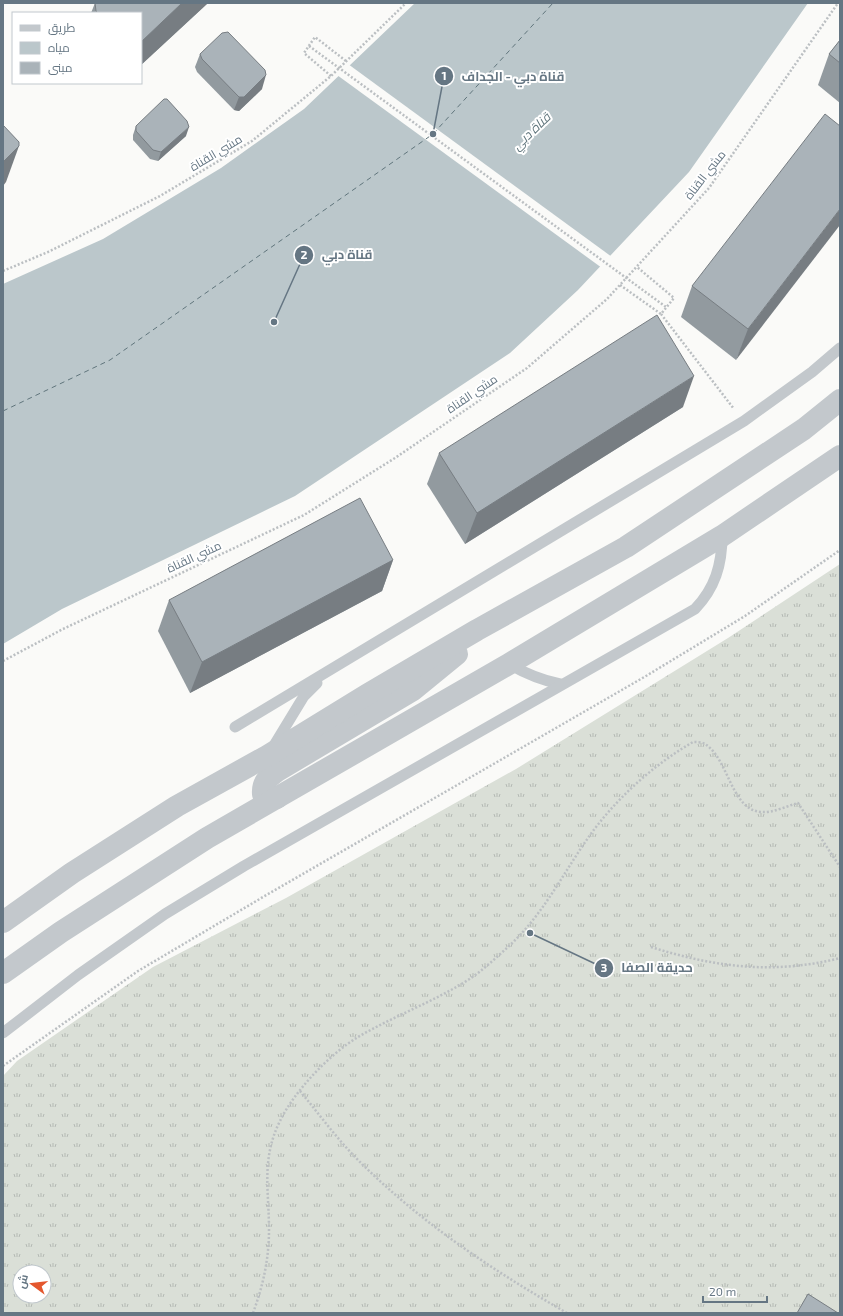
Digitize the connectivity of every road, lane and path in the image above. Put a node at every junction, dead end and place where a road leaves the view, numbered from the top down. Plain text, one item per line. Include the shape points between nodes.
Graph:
1 (406, 3) edge
2 (838, 3) edge
3 (309, 46) junction
4 (346, 61) junction
5 (331, 76) junction
6 (637, 267) junction
7 (3, 271) edge
8 (620, 285) junction
9 (666, 307) junction
10 (661, 314) junction
11 (840, 348) edge
12 (840, 400) edge
13 (744, 422) junction
14 (840, 456) edge
15 (722, 536) junction
16 (840, 550) edge
17 (478, 630) junction
18 (3, 662) edge
19 (509, 664) junction
20 (327, 672) junction
21 (560, 684) junction
22 (235, 727) dead end
23 (267, 756) junction
24 (277, 798) junction
25 (840, 867) edge
26 (3, 922) edge
27 (651, 947) dead end
28 (840, 958) edge
29 (3, 973) edge
30 (3, 1033) edge
31 (3, 1066) edge
32 (300, 1090) junction
33 (253, 1313) edge
34 (567, 1313) edge

1 - 4 path, مشي القناة
2 - 6 path, مشي القناة via 709,188
3 - 4 path via 316,38
3 - 5 path via 304,53
3 - 9 path, bridge
4 - 5 path, مشي القناة
5 - 7 path, مشي القناة via 252,141 166,193 104,225
6 - 8 path, مشي القناة
6 - 9 path via 674,298
8 - 10 path
8 - 18 path, مشي القناة via 527,368 395,458 304,515 63,629
9 - 10 path
10 - 13 path
11 - 13 lane
12 - 17 street via 804,429 626,547
13 - 20 lane
14 - 15 street
15 - 19 street
15 - 21 lane via 722,555 714,581 694,609
16 - 31 path via 745,616 646,676 138,971
17 - 23 street
17 - 24 street via 456,655 413,690 266,779 262,786 263,794
19 - 21 lane via 525,674
19 - 24 street
20 - 22 lane
20 - 23 lane via 304,696
21 - 30 lane via 165,914 78,975
23 - 26 street via 219,781 144,826
24 - 29 street via 157,869
25 - 32 path via 798,803 762,812 749,808 740,800 726,770 712,751 704,743 693,742 652,770 612,808 592,832 547,904 511,945 469,979 357,1038 326,1062
27 - 28 path via 685,958 755,968 790,966
32 - 33 path via 280,1120 269,1154 266,1190 269,1231 265,1280
32 - 34 path via 358,1160 393,1194 431,1225 510,1279

